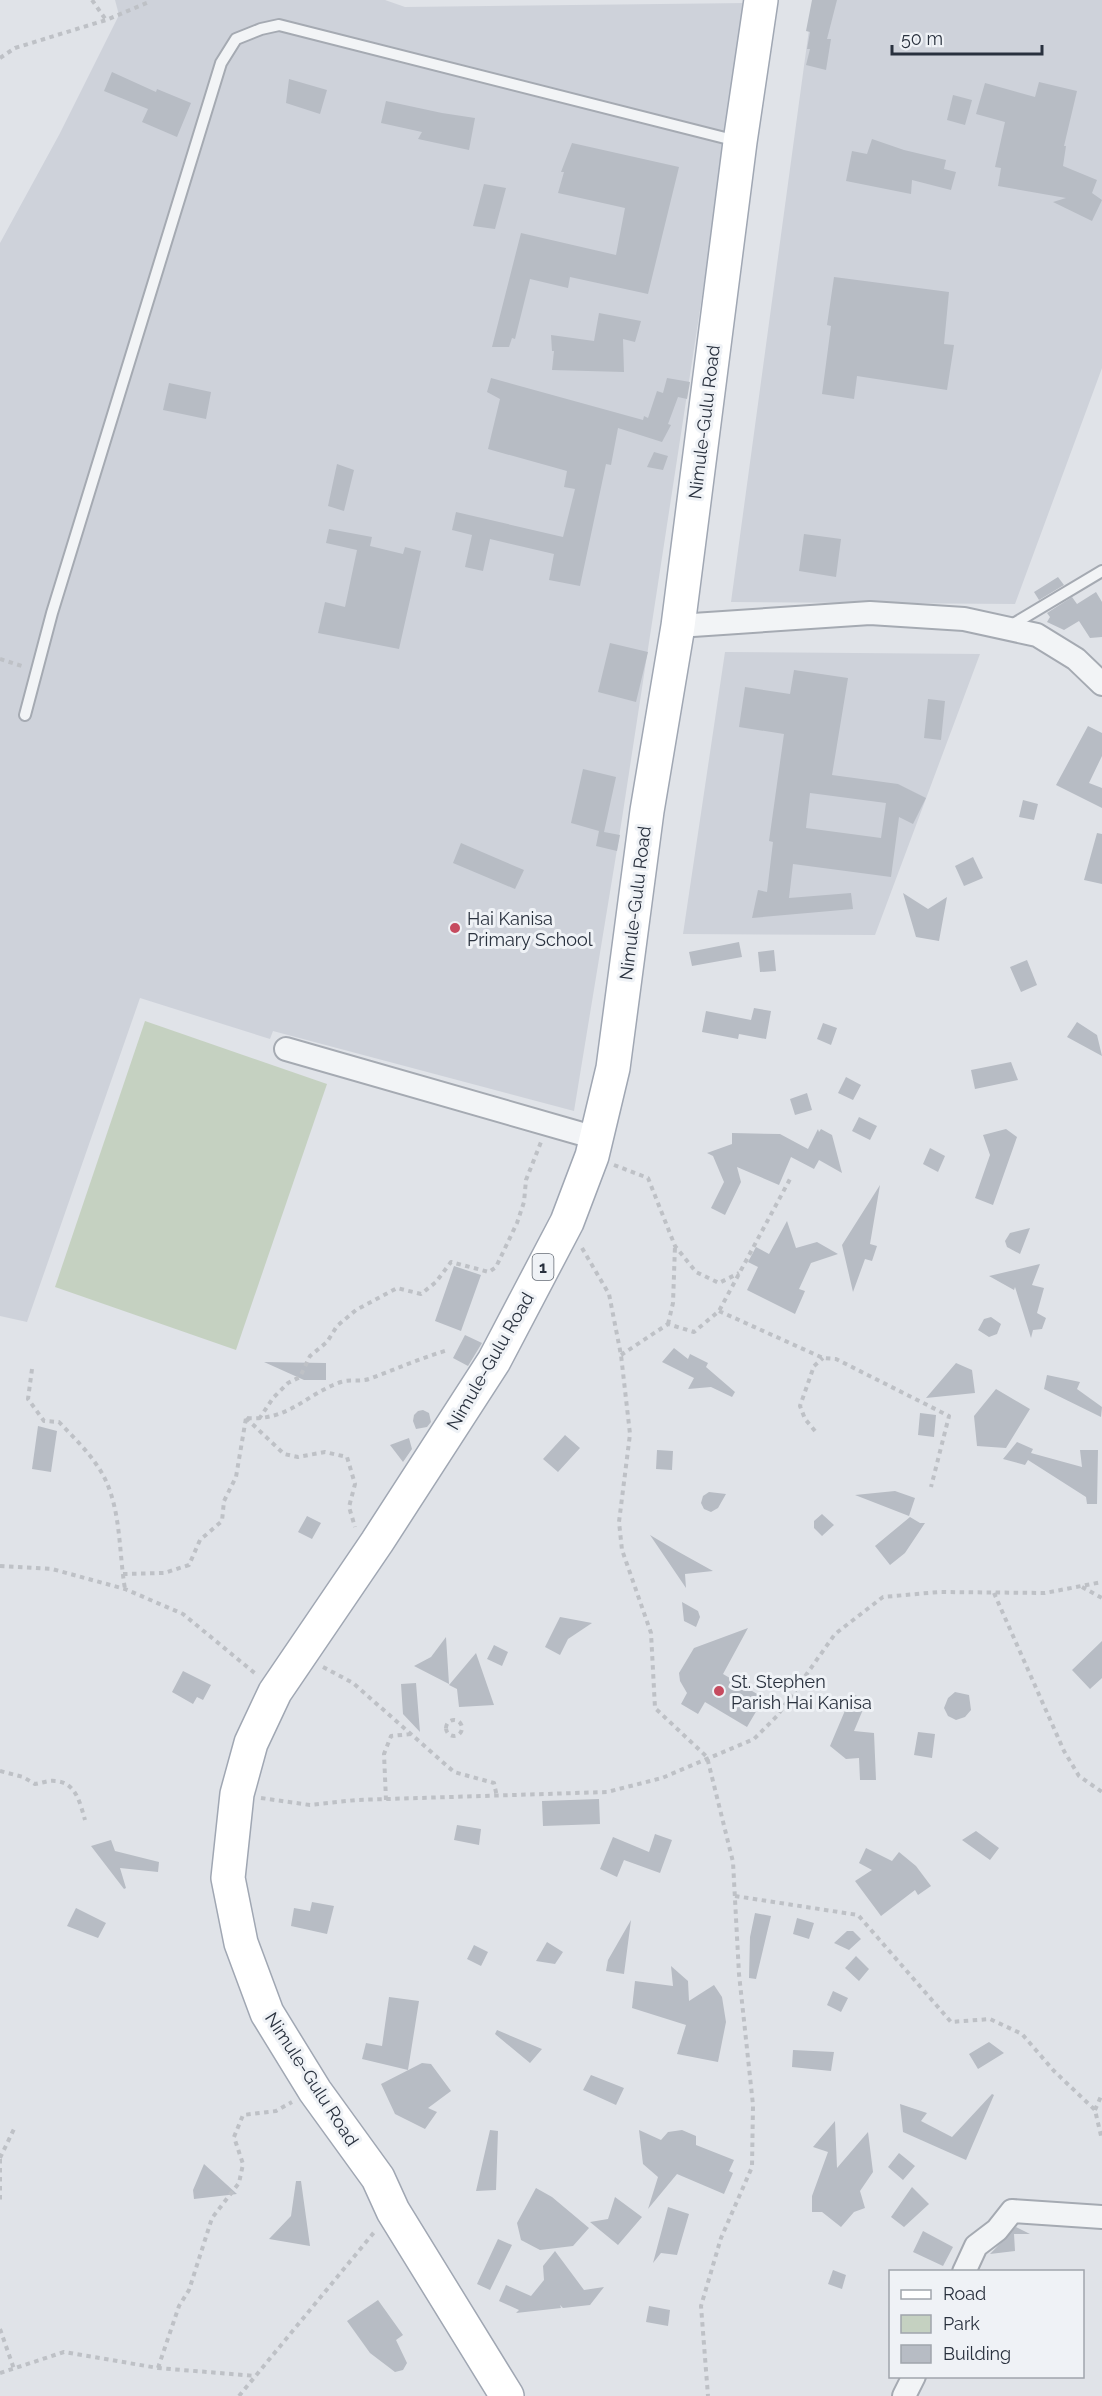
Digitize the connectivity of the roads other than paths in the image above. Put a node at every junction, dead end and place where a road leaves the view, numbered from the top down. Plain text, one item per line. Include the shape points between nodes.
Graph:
1 (761, 0) edge
2 (740, 141) junction
3 (1102, 571) edge
4 (678, 626) junction
5 (1006, 628) junction
6 (1102, 684) edge
7 (26, 715) dead end
8 (286, 1049) dead end
9 (594, 1147) junction
10 (1102, 2217) edge
11 (964, 2270) edge
12 (913, 2378) edge
13 (507, 2396) edge
14 (904, 2396) edge

1 - 2 main road, Nimule-Gulu Road / 1
2 - 4 main road, Nimule-Gulu Road / 1
2 - 7 lane via 279,25 236,39 221,63 51,613
3 - 5 lane
4 - 5 street via 870,613 964,619
4 - 9 main road, Nimule-Gulu Road / 1 via 647,811 613,1068
5 - 6 street via 1037,635 1076,659
8 - 9 street
9 - 13 main road, Nimule-Gulu Road / 1 via 567,1222 494,1361 275,1692 251,1743 237,1794 228,1878 241,1943 267,2013 315,2091 378,2178 393,2211
10 - 11 street via 1012,2211 997,2230 976,2246
12 - 14 street

